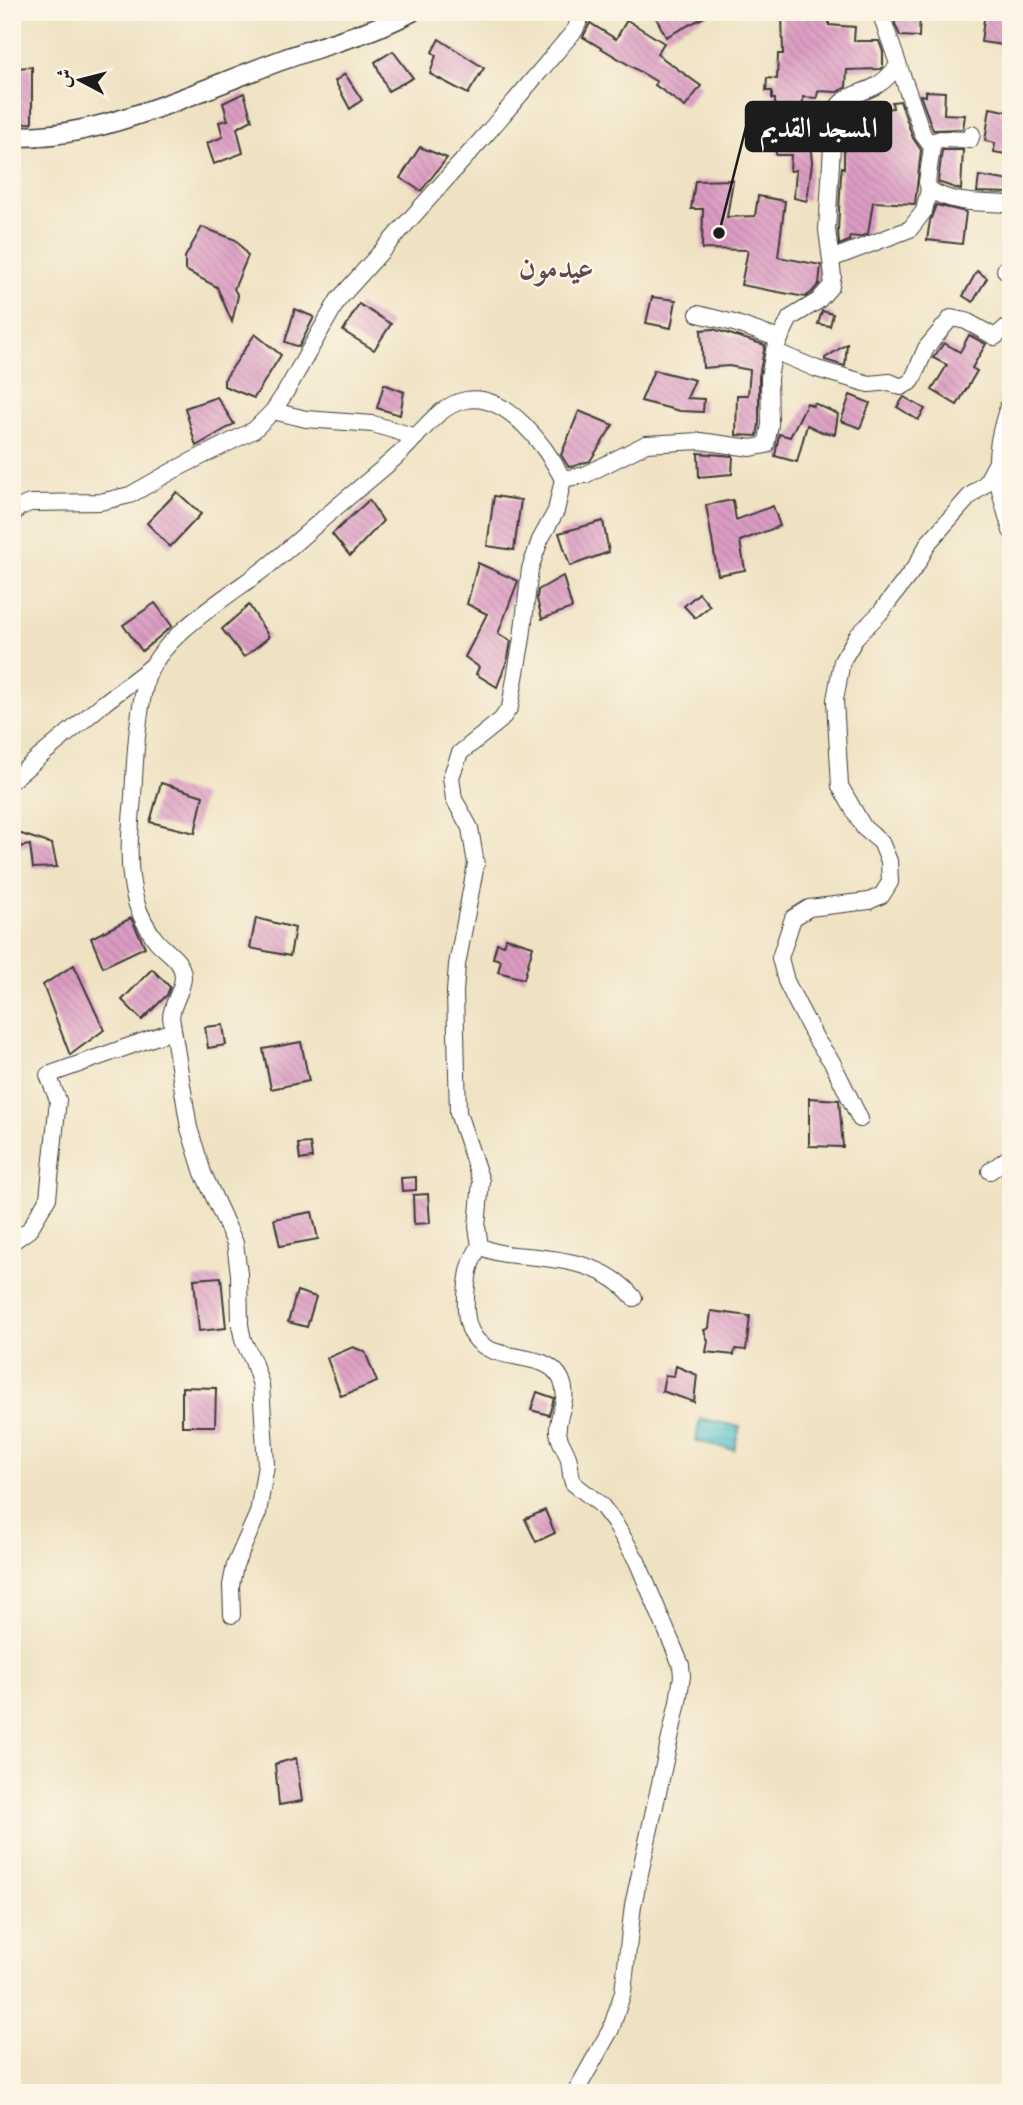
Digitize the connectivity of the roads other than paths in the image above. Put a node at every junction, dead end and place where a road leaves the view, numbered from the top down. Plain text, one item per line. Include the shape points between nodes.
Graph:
1 (411, 12) edge
2 (583, 12) edge
3 (880, 12) edge
4 (898, 66) junction
5 (972, 134) dead end
6 (12, 136) edge
7 (932, 148) junction
8 (929, 189) junction
9 (1011, 204) edge
10 (831, 259) junction
11 (698, 314) dead end
12 (1011, 323) edge
13 (777, 345) junction
14 (1011, 396) edge
15 (273, 411) junction
16 (416, 438) junction
17 (997, 462) junction
18 (563, 479) junction
19 (12, 516) edge
20 (1011, 531) edge
21 (151, 667) junction
22 (12, 780) edge
23 (172, 1031) junction
24 (860, 1119) dead end
25 (1011, 1156) edge
26 (990, 1171) dead end
27 (12, 1242) edge
28 (480, 1246) junction
29 (634, 1298) dead end
30 (232, 1615) dead end
31 (575, 2093) edge

1 - 6 street via 376,29 90,128
2 - 15 street via 575,30 490,130 338,300
3 - 4 street
4 - 7 street
4 - 10 street via 878,85 846,97 834,113 827,230
5 - 7 street via 970,140 934,141
7 - 8 street
8 - 9 street via 955,200
8 - 10 street via 924,211 910,229
10 - 13 street via 833,276 827,294 790,318
11 - 13 street via 734,323
12 - 13 street via 995,337 951,318 926,348 912,381 901,387 890,382 869,384 817,369
13 - 18 street via 769,378 771,425 766,445 646,444 585,475
14 - 17 street
15 - 16 street via 306,419 373,424
15 - 19 street via 254,430 130,495 100,502 30,503
16 - 18 street via 449,405 485,400 523,422
16 - 21 street via 270,564 170,642
17 - 20 street
17 - 24 street via 986,483 929,542 916,566 857,636 842,661 835,700 840,786 864,828 881,842 889,861 890,882 882,895 869,901 808,908 793,918 780,958 786,981
18 - 28 street via 556,511 530,569 510,707 460,753 450,777 454,799 470,828 476,864 456,977 456,1089 460,1122 481,1181
21 - 22 street
21 - 23 street via 137,740 129,857 144,922 183,971 172,1007
23 - 27 street via 48,1075 58,1100 48,1198 29,1230
23 - 30 street via 195,1154 235,1243 240,1325 261,1385 266,1465 258,1513 235,1565
25 - 26 street
28 - 29 street via 602,1272
28 - 31 street via 472,1258 467,1288 472,1331 485,1349 547,1365 559,1376 564,1401 558,1433 573,1483 601,1505 629,1545 682,1670 634,1905 623,1992 611,2029

